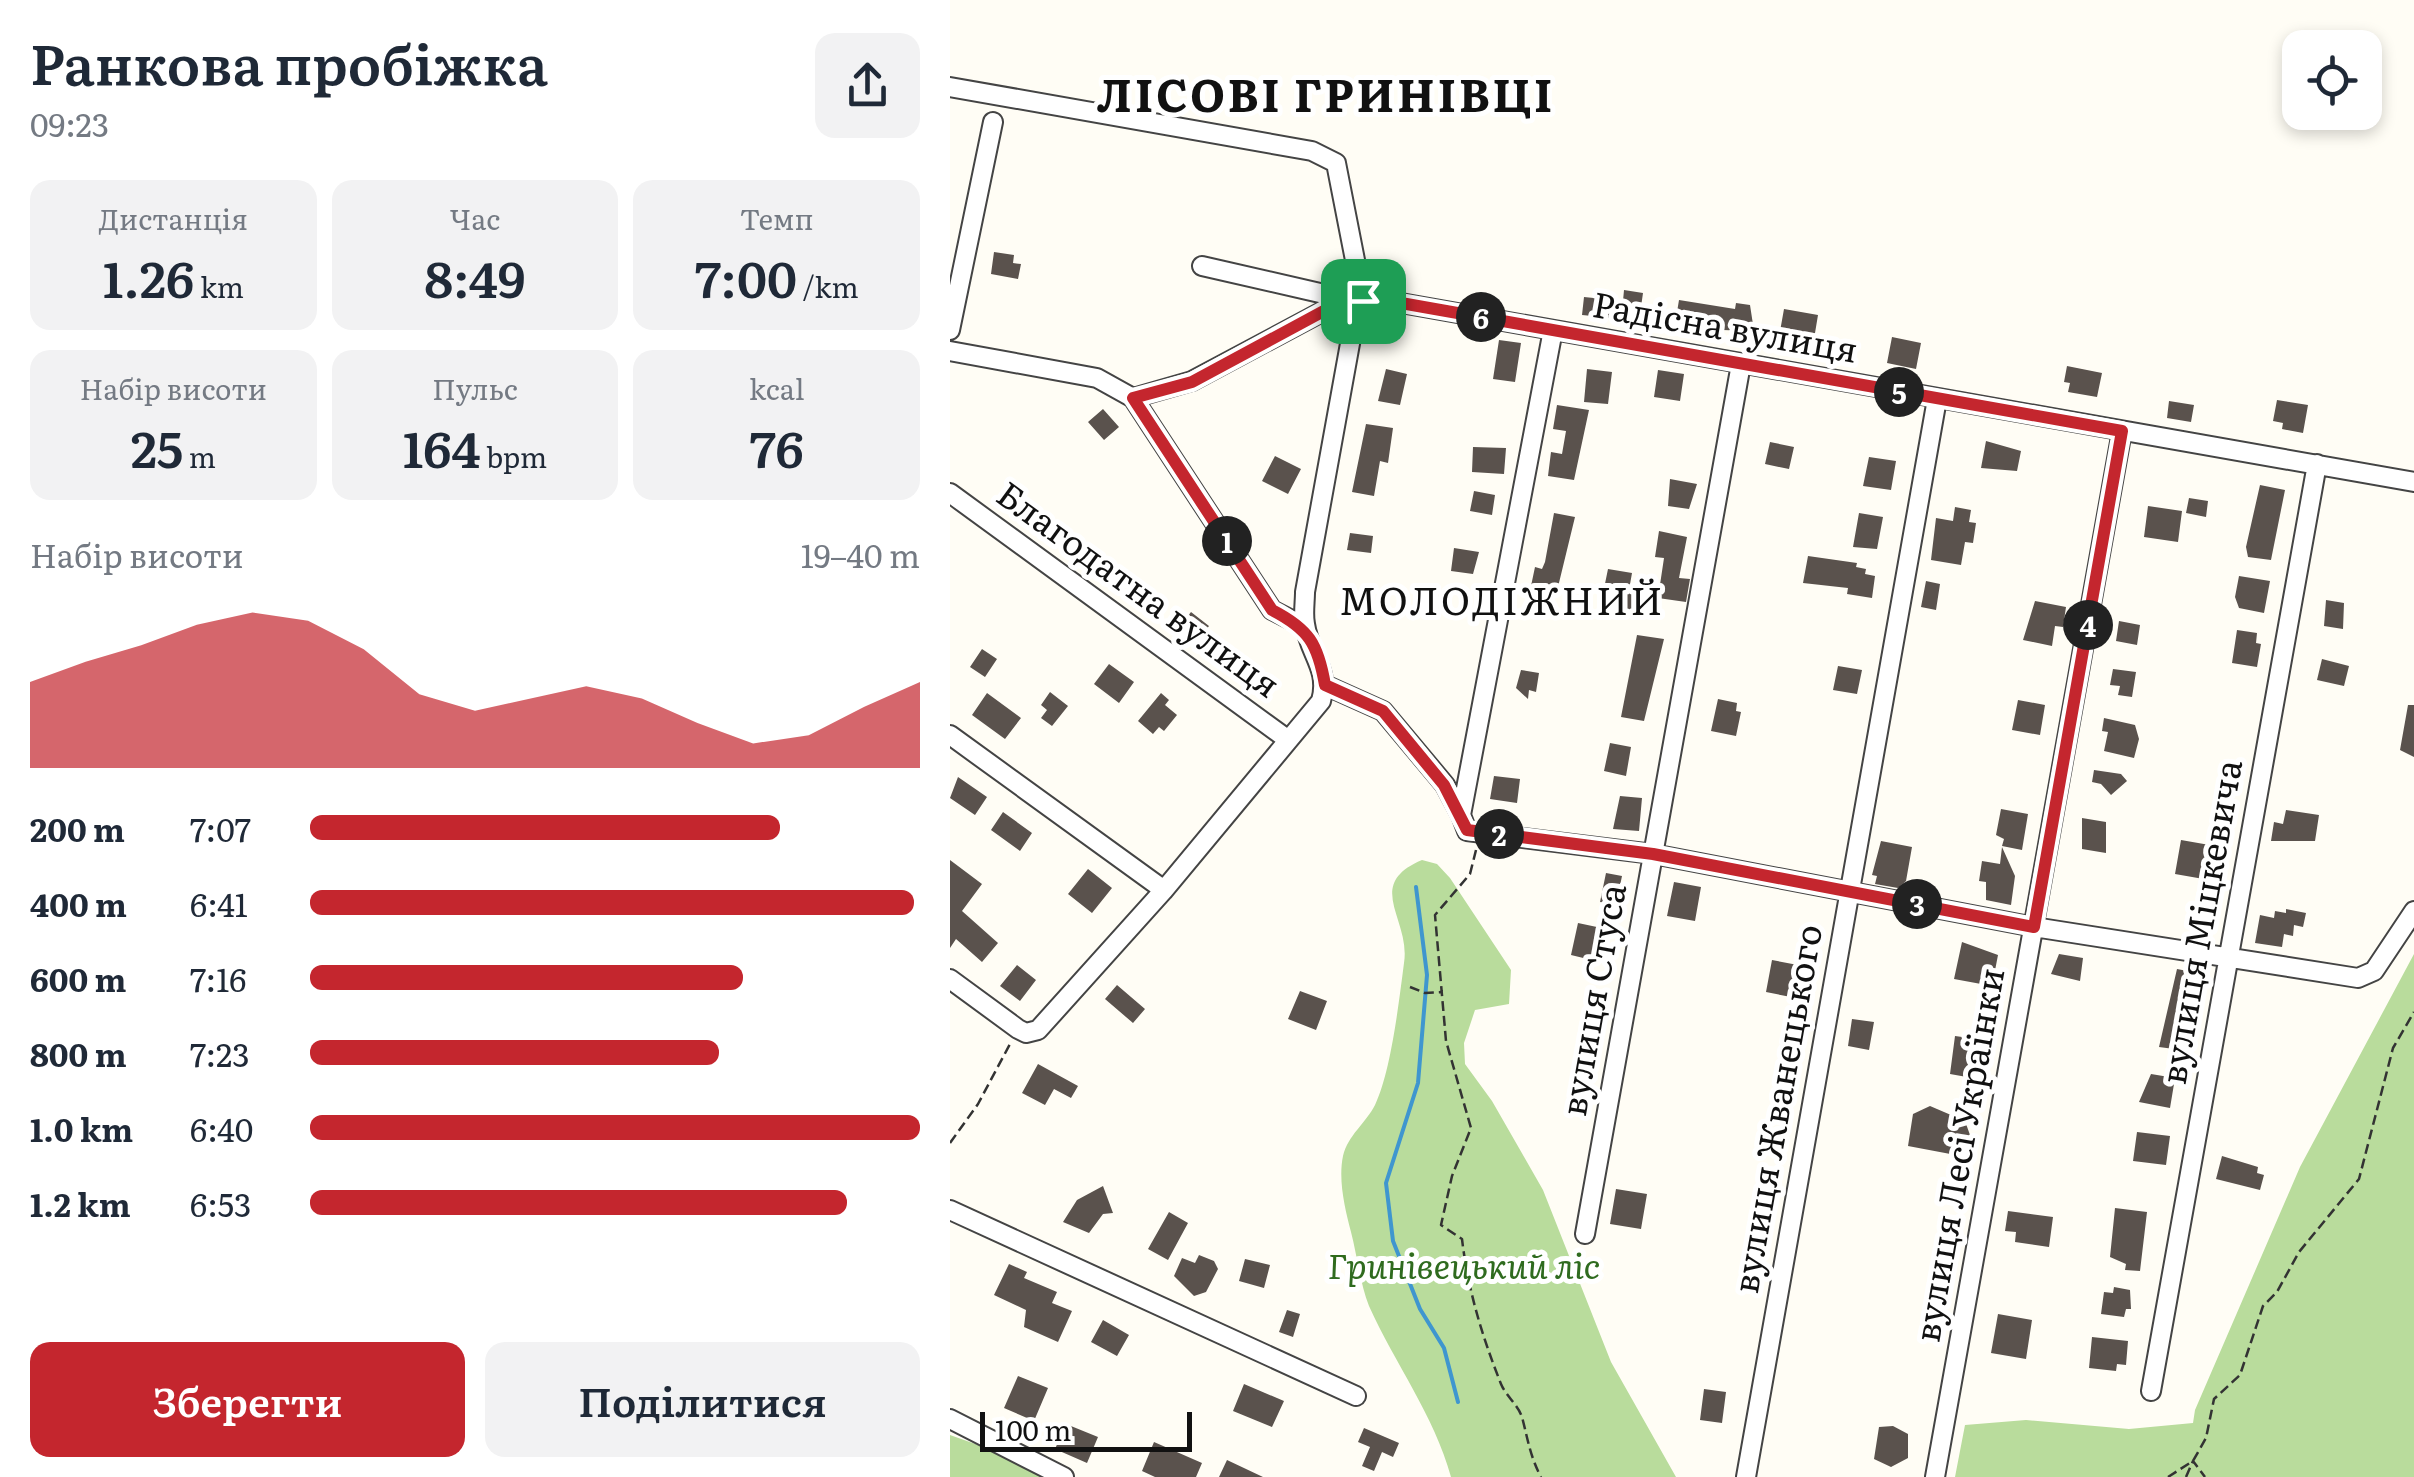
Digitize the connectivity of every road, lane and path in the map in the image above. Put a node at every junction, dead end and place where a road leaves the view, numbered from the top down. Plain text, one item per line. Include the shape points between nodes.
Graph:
1 (950, 86) edge
2 (993, 122) dead end
3 (1202, 266) dead end
4 (1354, 300) junction
5 (950, 330) edge
6 (1554, 330) junction
7 (950, 351) edge
8 (1741, 364) junction
9 (1133, 398) junction
10 (1936, 398) junction
11 (2122, 431) junction
12 (2317, 464) junction
13 (2414, 482) edge
14 (950, 493) edge
15 (1304, 627) junction
16 (1325, 685) junction
17 (950, 735) edge
18 (1287, 739) junction
19 (1466, 824) junction
20 (1653, 854) junction
21 (1164, 890) junction
22 (1850, 892) junction
23 (2414, 911) edge
24 (2034, 927) junction
25 (2228, 959) junction
26 (950, 979) edge
27 (1410, 986) dead end
28 (1444, 992) junction
29 (2414, 1012) edge
30 (1018, 1029) junction
31 (950, 1143) edge
32 (950, 1210) edge
33 (1585, 1234) dead end
34 (2151, 1391) dead end
35 (1356, 1396) dead end
36 (950, 1419) edge
37 (2192, 1461) junction
38 (1064, 1477) edge
39 (1541, 1477) edge
40 (1746, 1477) edge
41 (1935, 1477) edge
42 (2168, 1477) edge
43 (2186, 1477) edge
44 (2205, 1477) edge

1 - 4 street via 1312,151 1336,162
2 - 5 street
3 - 4 street, Радісна вулиця
4 - 6 street, Радісна вулиця
4 - 9 street via 1192,382
4 - 15 street
6 - 8 street, Радісна вулиця
6 - 19 street
7 - 9 street via 1097,378
8 - 10 street, Радісна вулиця
8 - 20 street, вулиця Стуса
9 - 15 street via 1272,610
10 - 11 street, Радісна вулиця
10 - 22 street, вулиця Жванецького
11 - 12 street, Радісна вулиця
11 - 24 street, вулиця Лесі Українки
12 - 13 street, Радісна вулиця
12 - 25 street, вулиця Міцкевича
14 - 18 street, Благодатна вулиця
15 - 16 street
16 - 18 street via 1306,725
16 - 19 street via 1383,711 1444,785
17 - 21 street
18 - 21 street
19 - 20 street
19 - 28 path via 1470,874 1434,914
20 - 22 street
20 - 33 street, вулиця Стуса
21 - 30 street via 1038,1030
22 - 24 street
22 - 40 street, вулиця Жванецького
23 - 25 street via 2366,978
24 - 25 street
24 - 41 street, вулиця Лесі Українки
25 - 34 street, вулиця Міцкевича
26 - 30 street
27 - 28 path
28 - 39 path via 1446,1041 1470,1128 1441,1225 1462,1239 1486,1345 1521,1413 1527,1451
29 - 37 path via 2393,1048 2359,1179 2263,1306 2240,1374 2214,1398 2206,1438
30 - 31 path
32 - 35 street
36 - 38 street
37 - 42 path
37 - 43 path
37 - 44 path

